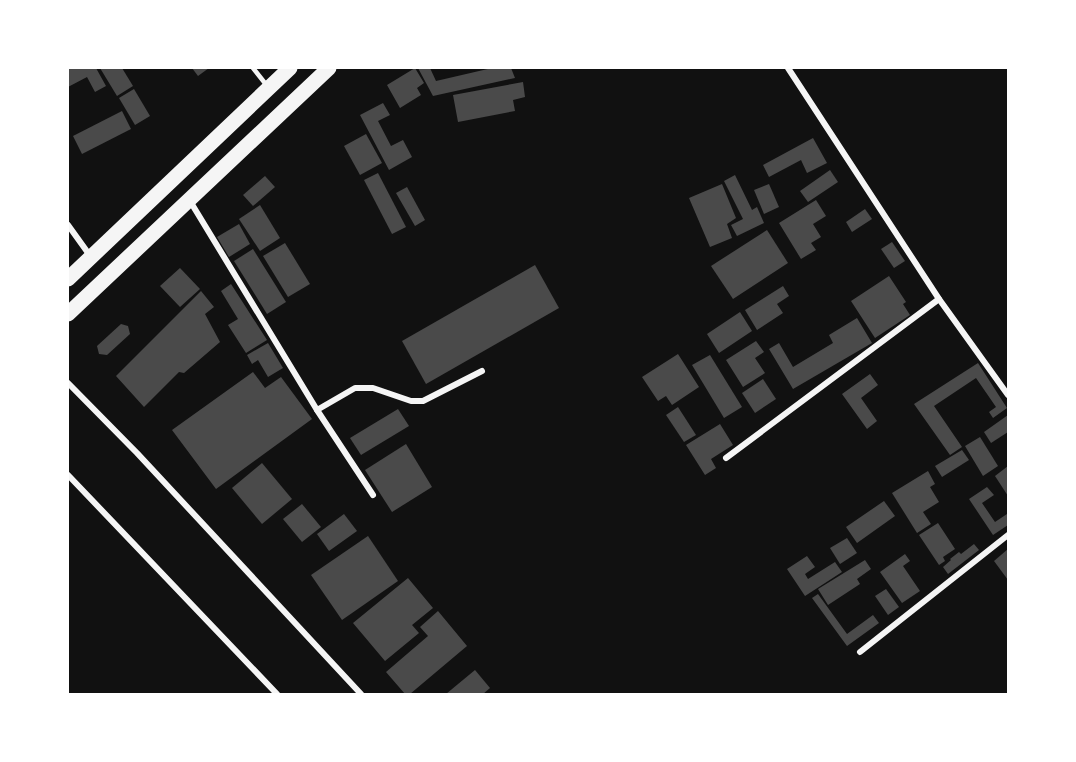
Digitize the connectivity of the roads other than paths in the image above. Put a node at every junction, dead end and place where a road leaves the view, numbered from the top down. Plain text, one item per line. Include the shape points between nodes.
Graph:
1 (253, 68) edge
2 (290, 68) edge
3 (329, 68) edge
4 (788, 68) edge
5 (269, 88) junction
6 (190, 201) junction
7 (68, 225) edge
8 (91, 257) junction
9 (68, 279) edge
10 (939, 299) junction
11 (68, 314) edge
12 (482, 371) dead end
13 (68, 382) edge
14 (1008, 395) edge
15 (317, 410) junction
16 (726, 458) dead end
17 (68, 475) edge
18 (373, 495) dead end
19 (1008, 535) edge
20 (860, 652) dead end
21 (278, 694) edge
22 (361, 694) edge

1 - 5 lane
2 - 5 main road
3 - 6 main road
4 - 10 street
5 - 8 main road
6 - 11 main road
6 - 15 street
7 - 8 street
8 - 9 main road
10 - 14 street
10 - 16 street
12 - 15 street via 423,401 411,401 373,388 355,388
13 - 22 street
15 - 18 street
17 - 21 street
19 - 20 street

